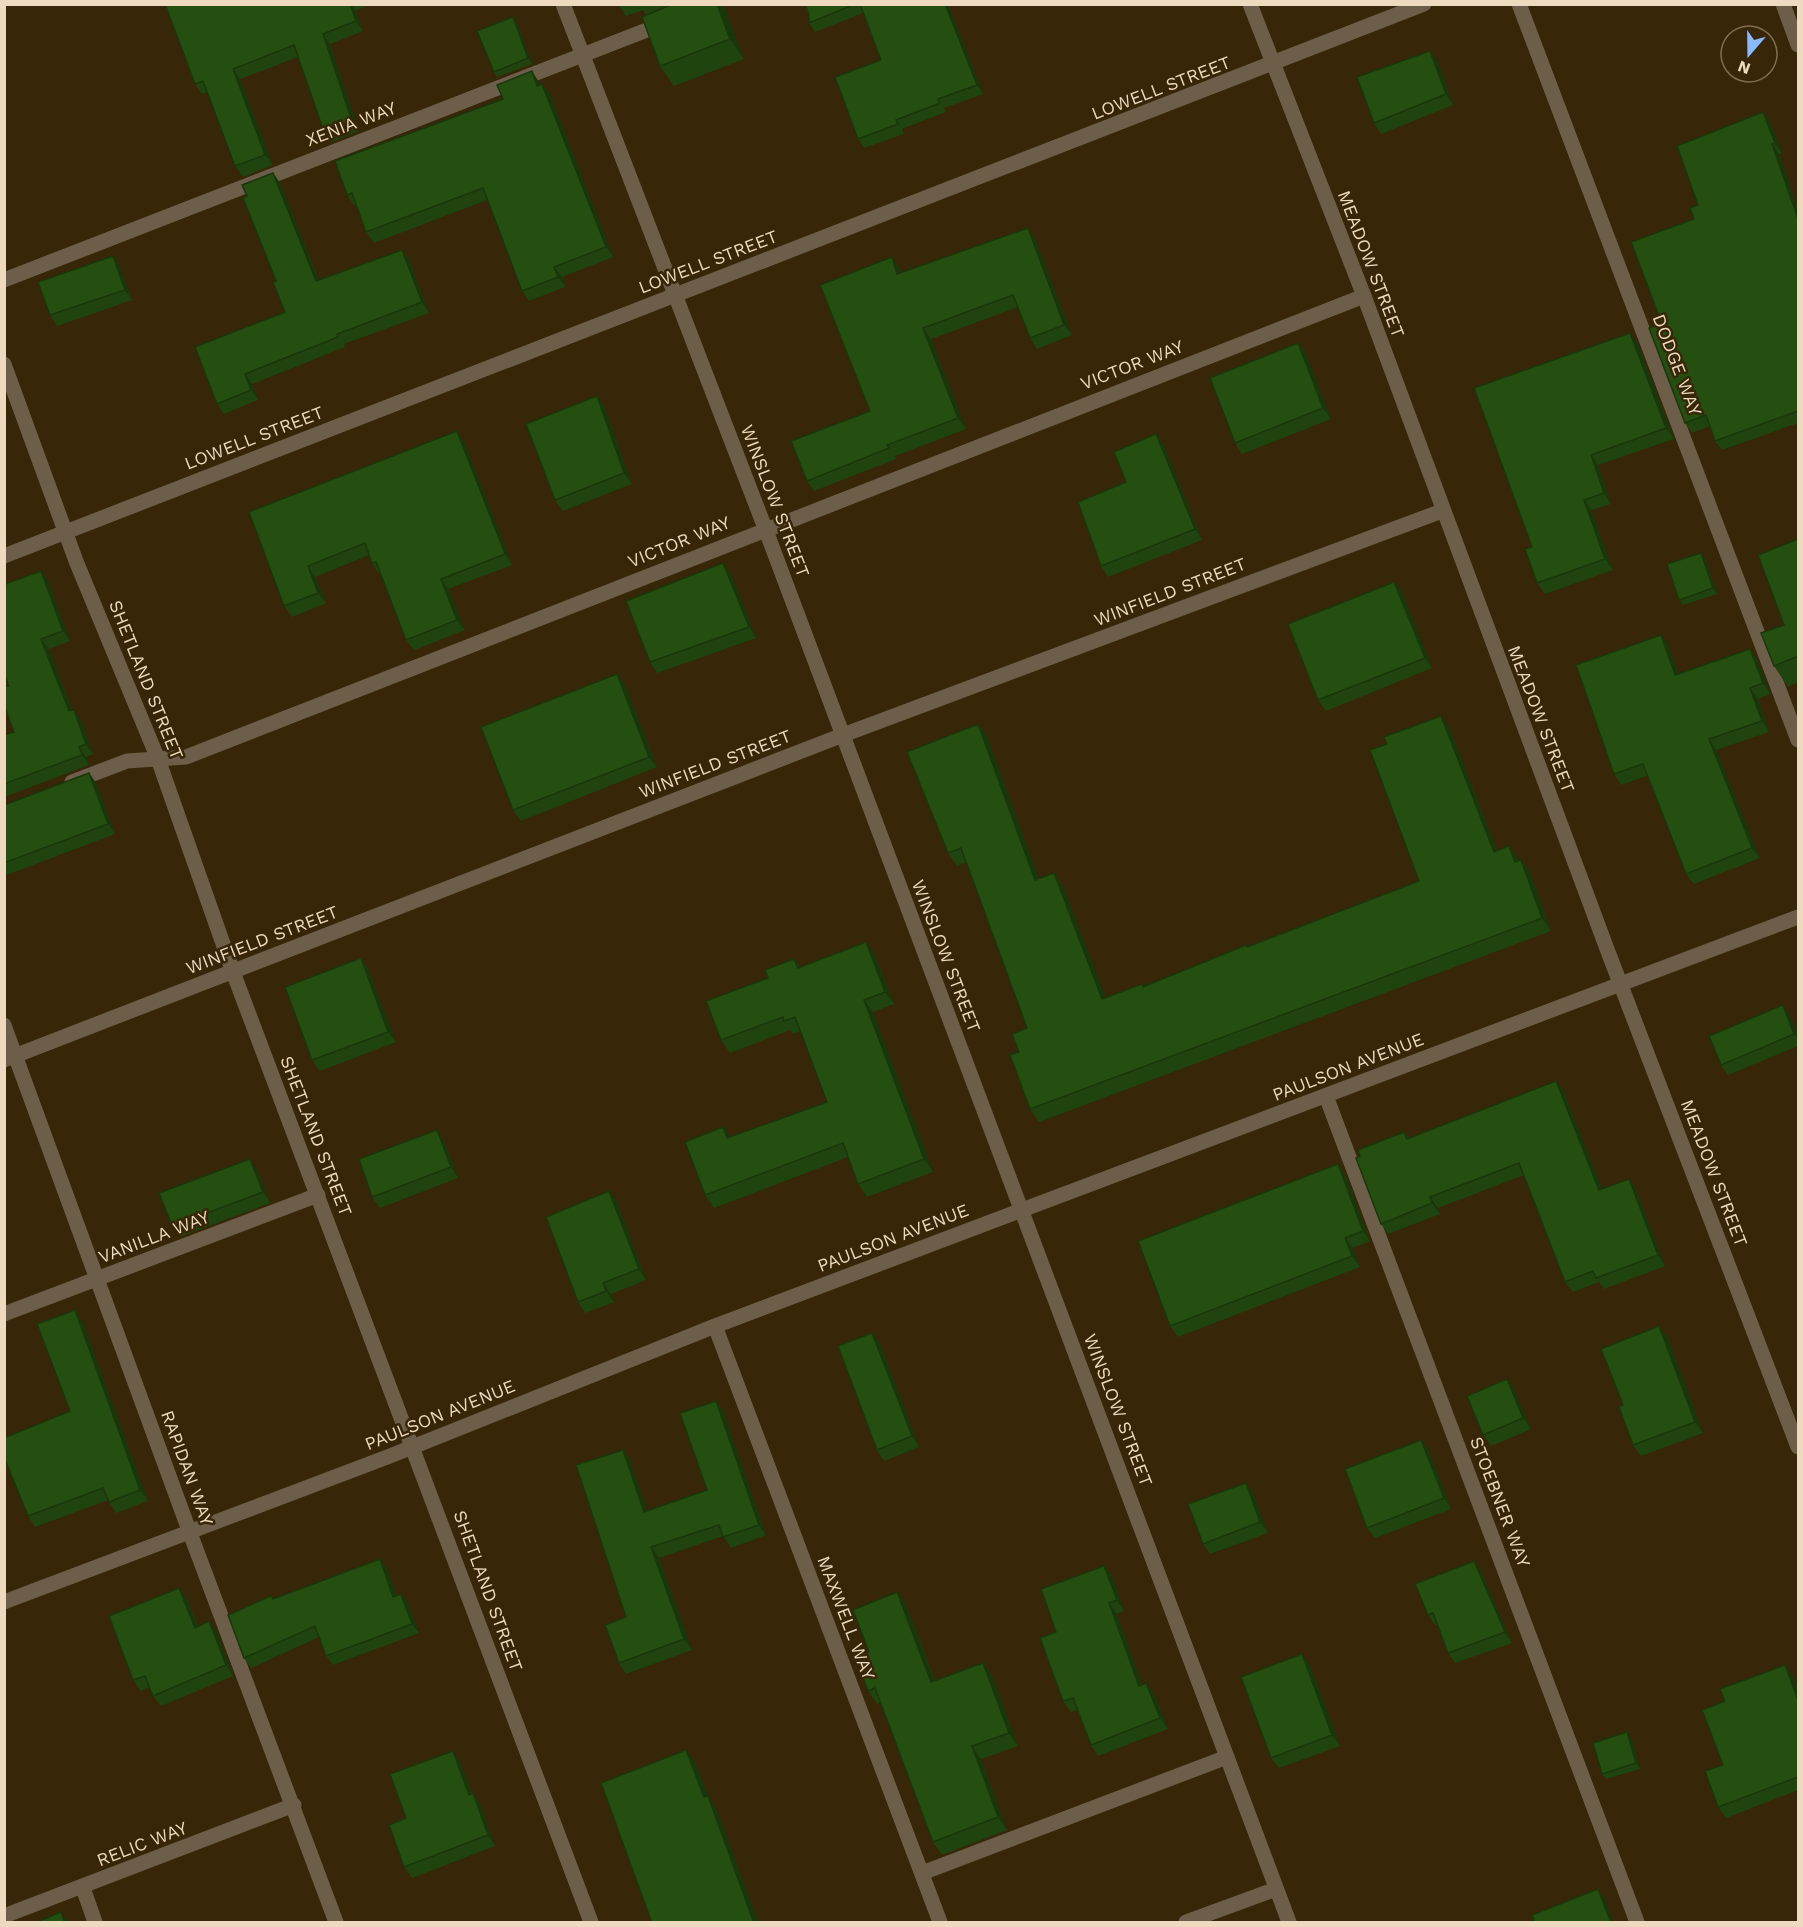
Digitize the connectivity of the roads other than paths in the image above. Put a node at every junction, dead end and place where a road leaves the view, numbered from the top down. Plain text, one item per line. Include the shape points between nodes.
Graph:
1 (563, 4) edge
2 (1250, 4) edge
3 (1424, 4) edge
4 (1519, 4) edge
5 (1783, 4) edge
6 (681, 17) edge
7 (1798, 45) edge
8 (581, 56) junction
9 (1272, 66) junction
10 (4, 280) edge
11 (674, 296) junction
12 (1364, 296) junction
13 (4, 364) edge
14 (1442, 511) junction
15 (765, 528) junction
16 (65, 532) junction
17 (4, 556) edge
18 (843, 735) junction
19 (1798, 740) edge
20 (158, 759) junction
21 (60, 787) edge
22 (1798, 917) edge
23 (233, 972) junction
24 (1621, 985) junction
25 (4, 1025) edge
26 (10, 1058) edge
27 (1326, 1096) junction
28 (318, 1195) junction
29 (1021, 1211) junction
30 (98, 1279) junction
31 (4, 1314) edge
32 (715, 1326) junction
33 (414, 1446) junction
34 (1798, 1447) edge
35 (190, 1533) junction
36 (4, 1602) edge
37 (1227, 1757) junction
38 (294, 1805) junction
39 (922, 1873) junction
40 (83, 1888) junction
41 (1276, 1889) junction
42 (4, 1916) edge
43 (95, 1923) edge
44 (336, 1923) edge
45 (591, 1923) edge
46 (940, 1923) edge
47 (1186, 1923) edge
48 (1289, 1923) edge
49 (1637, 1923) edge

1 - 8 street, WINSLOW STREET
2 - 9 street, MEADOW STREET
3 - 9 street, LOWELL STREET
4 - 19 street, DODGE WAY
5 - 7 street
6 - 8 street, XENIA WAY
8 - 10 street, XENIA WAY
8 - 11 street, WINSLOW STREET
9 - 11 street, LOWELL STREET
9 - 12 street, MEADOW STREET
11 - 15 street, WINSLOW STREET
11 - 16 street, LOWELL STREET
12 - 14 street, MEADOW STREET
12 - 15 street, VICTOR WAY
13 - 16 street, SHETLAND STREET
14 - 18 street, WINFIELD STREET
14 - 24 street, MEADOW STREET
15 - 18 street, WINSLOW STREET
15 - 20 street, VICTOR WAY via 186,757
16 - 17 street, LOWELL STREET
16 - 20 street, SHETLAND STREET
18 - 23 street, WINFIELD STREET
18 - 29 street, WINSLOW STREET
20 - 21 street, VICTOR WAY via 127,761
20 - 23 street, SHETLAND STREET
22 - 24 street, PAULSON AVENUE
23 - 26 street, WINFIELD STREET
23 - 28 street, SHETLAND STREET
24 - 27 street, PAULSON AVENUE
24 - 34 street, MEADOW STREET
25 - 26 street, RAPIDAN WAY
26 - 30 street, RAPIDAN WAY
27 - 29 street, PAULSON AVENUE
27 - 49 street, STOEBNER WAY
28 - 30 street, VANILLA WAY
28 - 33 street, SHETLAND STREET
29 - 32 street, PAULSON AVENUE
29 - 37 street, WINSLOW STREET
30 - 31 street, VANILLA WAY
30 - 35 street, RAPIDAN WAY
32 - 33 street, PAULSON AVENUE
32 - 39 street, MAXWELL WAY
33 - 35 street, PAULSON AVENUE
33 - 45 street, SHETLAND STREET
35 - 36 street, PAULSON AVENUE
35 - 38 street, RAPIDAN WAY
37 - 39 street
37 - 41 street, WINSLOW STREET
38 - 40 street, RELIC WAY
38 - 44 street, RAPIDAN WAY
39 - 46 street, MAXWELL WAY
40 - 42 street, RELIC WAY
40 - 43 street
41 - 47 street
41 - 48 street, WINSLOW STREET

